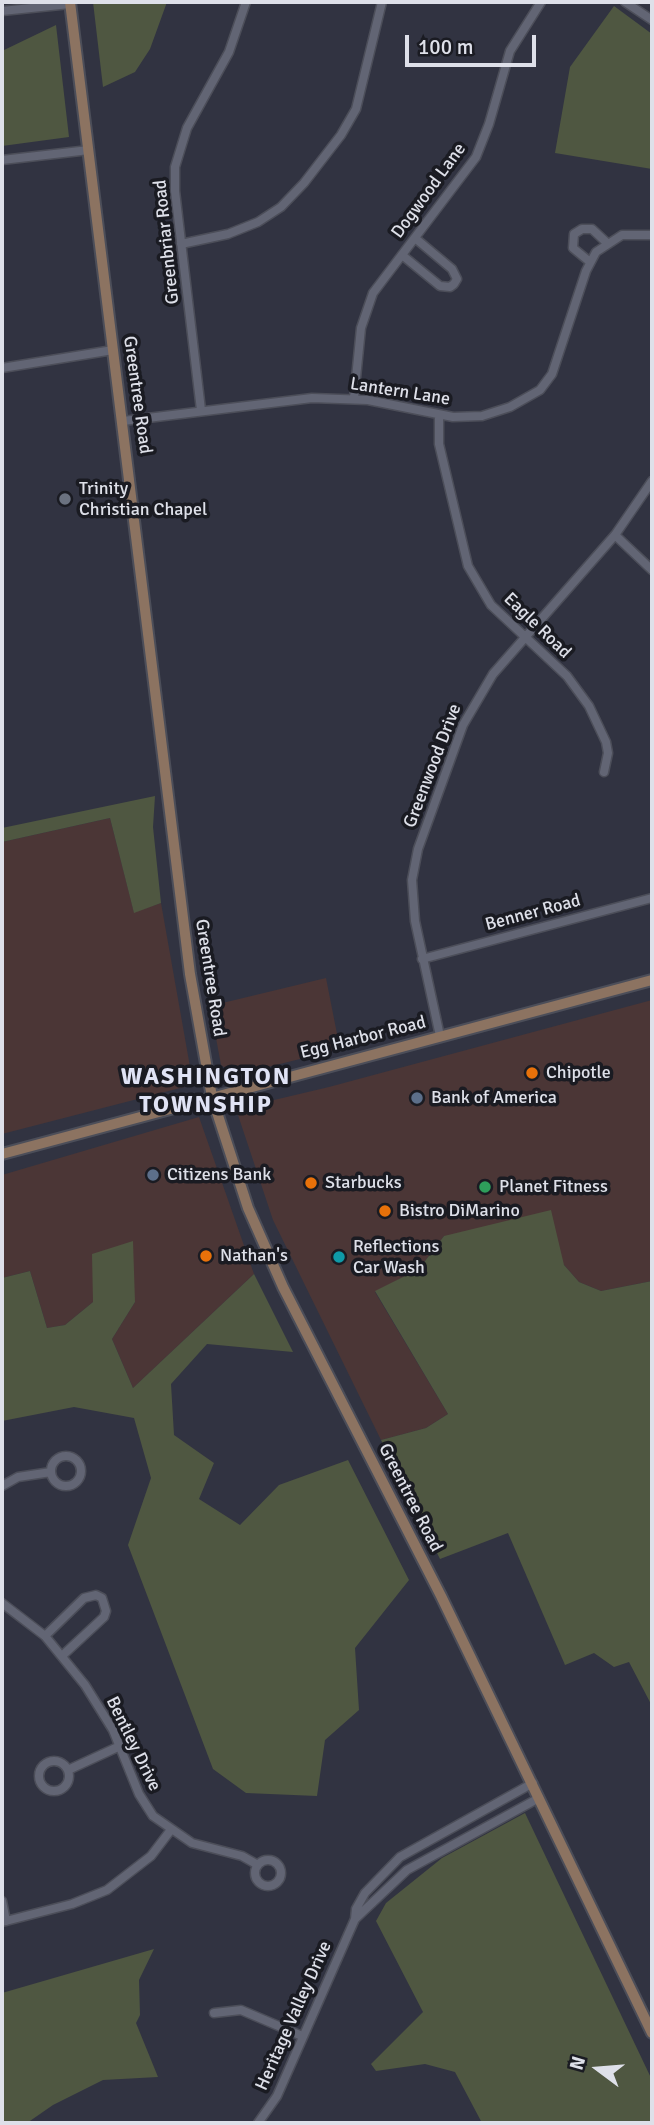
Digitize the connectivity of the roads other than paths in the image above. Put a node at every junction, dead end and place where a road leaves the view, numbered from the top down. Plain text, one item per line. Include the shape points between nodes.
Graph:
1 (246, 2) edge
2 (382, 2) edge
3 (541, 2) edge
4 (625, 2) edge
5 (70, 3) edge
6 (2, 11) edge
7 (652, 20) edge
8 (89, 150) junction
9 (2, 160) edge
10 (652, 235) edge
11 (415, 238) junction
12 (606, 242) junction
13 (181, 244) junction
14 (402, 255) junction
15 (590, 262) junction
16 (113, 350) junction
17 (2, 368) edge
18 (354, 398) junction
19 (201, 410) junction
20 (439, 415) junction
21 (123, 421) junction
22 (652, 481) edge
23 (615, 535) junction
24 (652, 570) edge
25 (525, 638) junction
26 (604, 772) dead end
27 (652, 898) edge
28 (422, 959) junction
29 (652, 980) edge
30 (440, 1036) junction
31 (212, 1097) junction
32 (2, 1154) edge
33 (51, 1472) dead end
34 (2, 1486) edge
35 (2, 1603) edge
36 (45, 1636) junction
37 (63, 1655) junction
38 (120, 1746) junction
39 (68, 1770) dead end
40 (533, 1783) junction
41 (539, 1798) junction
42 (170, 1830) junction
43 (258, 1866) dead end
44 (2, 1901) edge
45 (355, 1919) junction
46 (4, 1922) edge
47 (214, 2013) dead end
48 (652, 2034) edge
49 (302, 2036) junction
50 (258, 2123) edge

1 - 13 street, Greenbriar Road via 229,52 191,118 177,158 174,179
2 - 13 street via 356,109 304,183 258,222
3 - 11 street, Dogwood Lane via 510,51 476,157
4 - 7 street
5 - 6 street
5 - 8 street, Greentree Road
8 - 9 street
8 - 16 street, Greentree Road
10 - 12 street via 628,234
11 - 14 street, Dogwood Lane
11 - 14 street via 452,269 457,279 454,284 440,286
12 - 15 street, Lantern Lane
12 - 15 street via 592,229 574,234 573,248
13 - 19 street, Greenbriar Road
14 - 18 street, Dogwood Lane via 366,307
15 - 20 street, Lantern Lane via 560,355 540,390 482,416
16 - 17 street
16 - 21 street, Greentree Road
18 - 19 street, Lantern Lane
18 - 20 street, Lantern Lane
19 - 21 street, Lantern Lane
20 - 25 street, Eagle Road via 439,444 468,566 491,605
21 - 31 street, Greentree Road via 190,974
22 - 23 street, Greenwood Drive
23 - 24 street
23 - 25 street, Greenwood Drive
25 - 26 street, Eagle Road via 567,676 589,706 606,742
25 - 28 street, Greenwood Drive via 487,681 466,717 418,849 412,891
27 - 28 street, Benner Road
28 - 30 street, Greenwood Drive
29 - 30 street, Egg Harbor Road
30 - 31 street, Egg Harbor Road
31 - 32 street, Egg Harbor Road
31 - 40 street, Greentree Road via 248,1208 283,1287
33 - 34 street via 18,1477
35 - 36 street, Bentley Drive
36 - 37 street, Bentley Drive
36 - 37 street via 84,1598 102,1598 104,1617
37 - 38 street, Bentley Drive via 96,1699
38 - 39 street
38 - 42 street, Bentley Drive via 145,1805
40 - 41 street, Greentree Road
40 - 45 street, Heritage Valley Drive via 400,1857 365,1893
41 - 45 street, Heritage Valley Drive via 407,1870
41 - 48 street, Greentree Road
42 - 43 street, Bentley Drive via 192,1843 242,1856
42 - 46 street via 151,1856 107,1890
44 - 46 street
45 - 49 street, Heritage Valley Drive
47 - 49 street via 241,2010
49 - 50 street, Heritage Valley Drive via 277,2096

